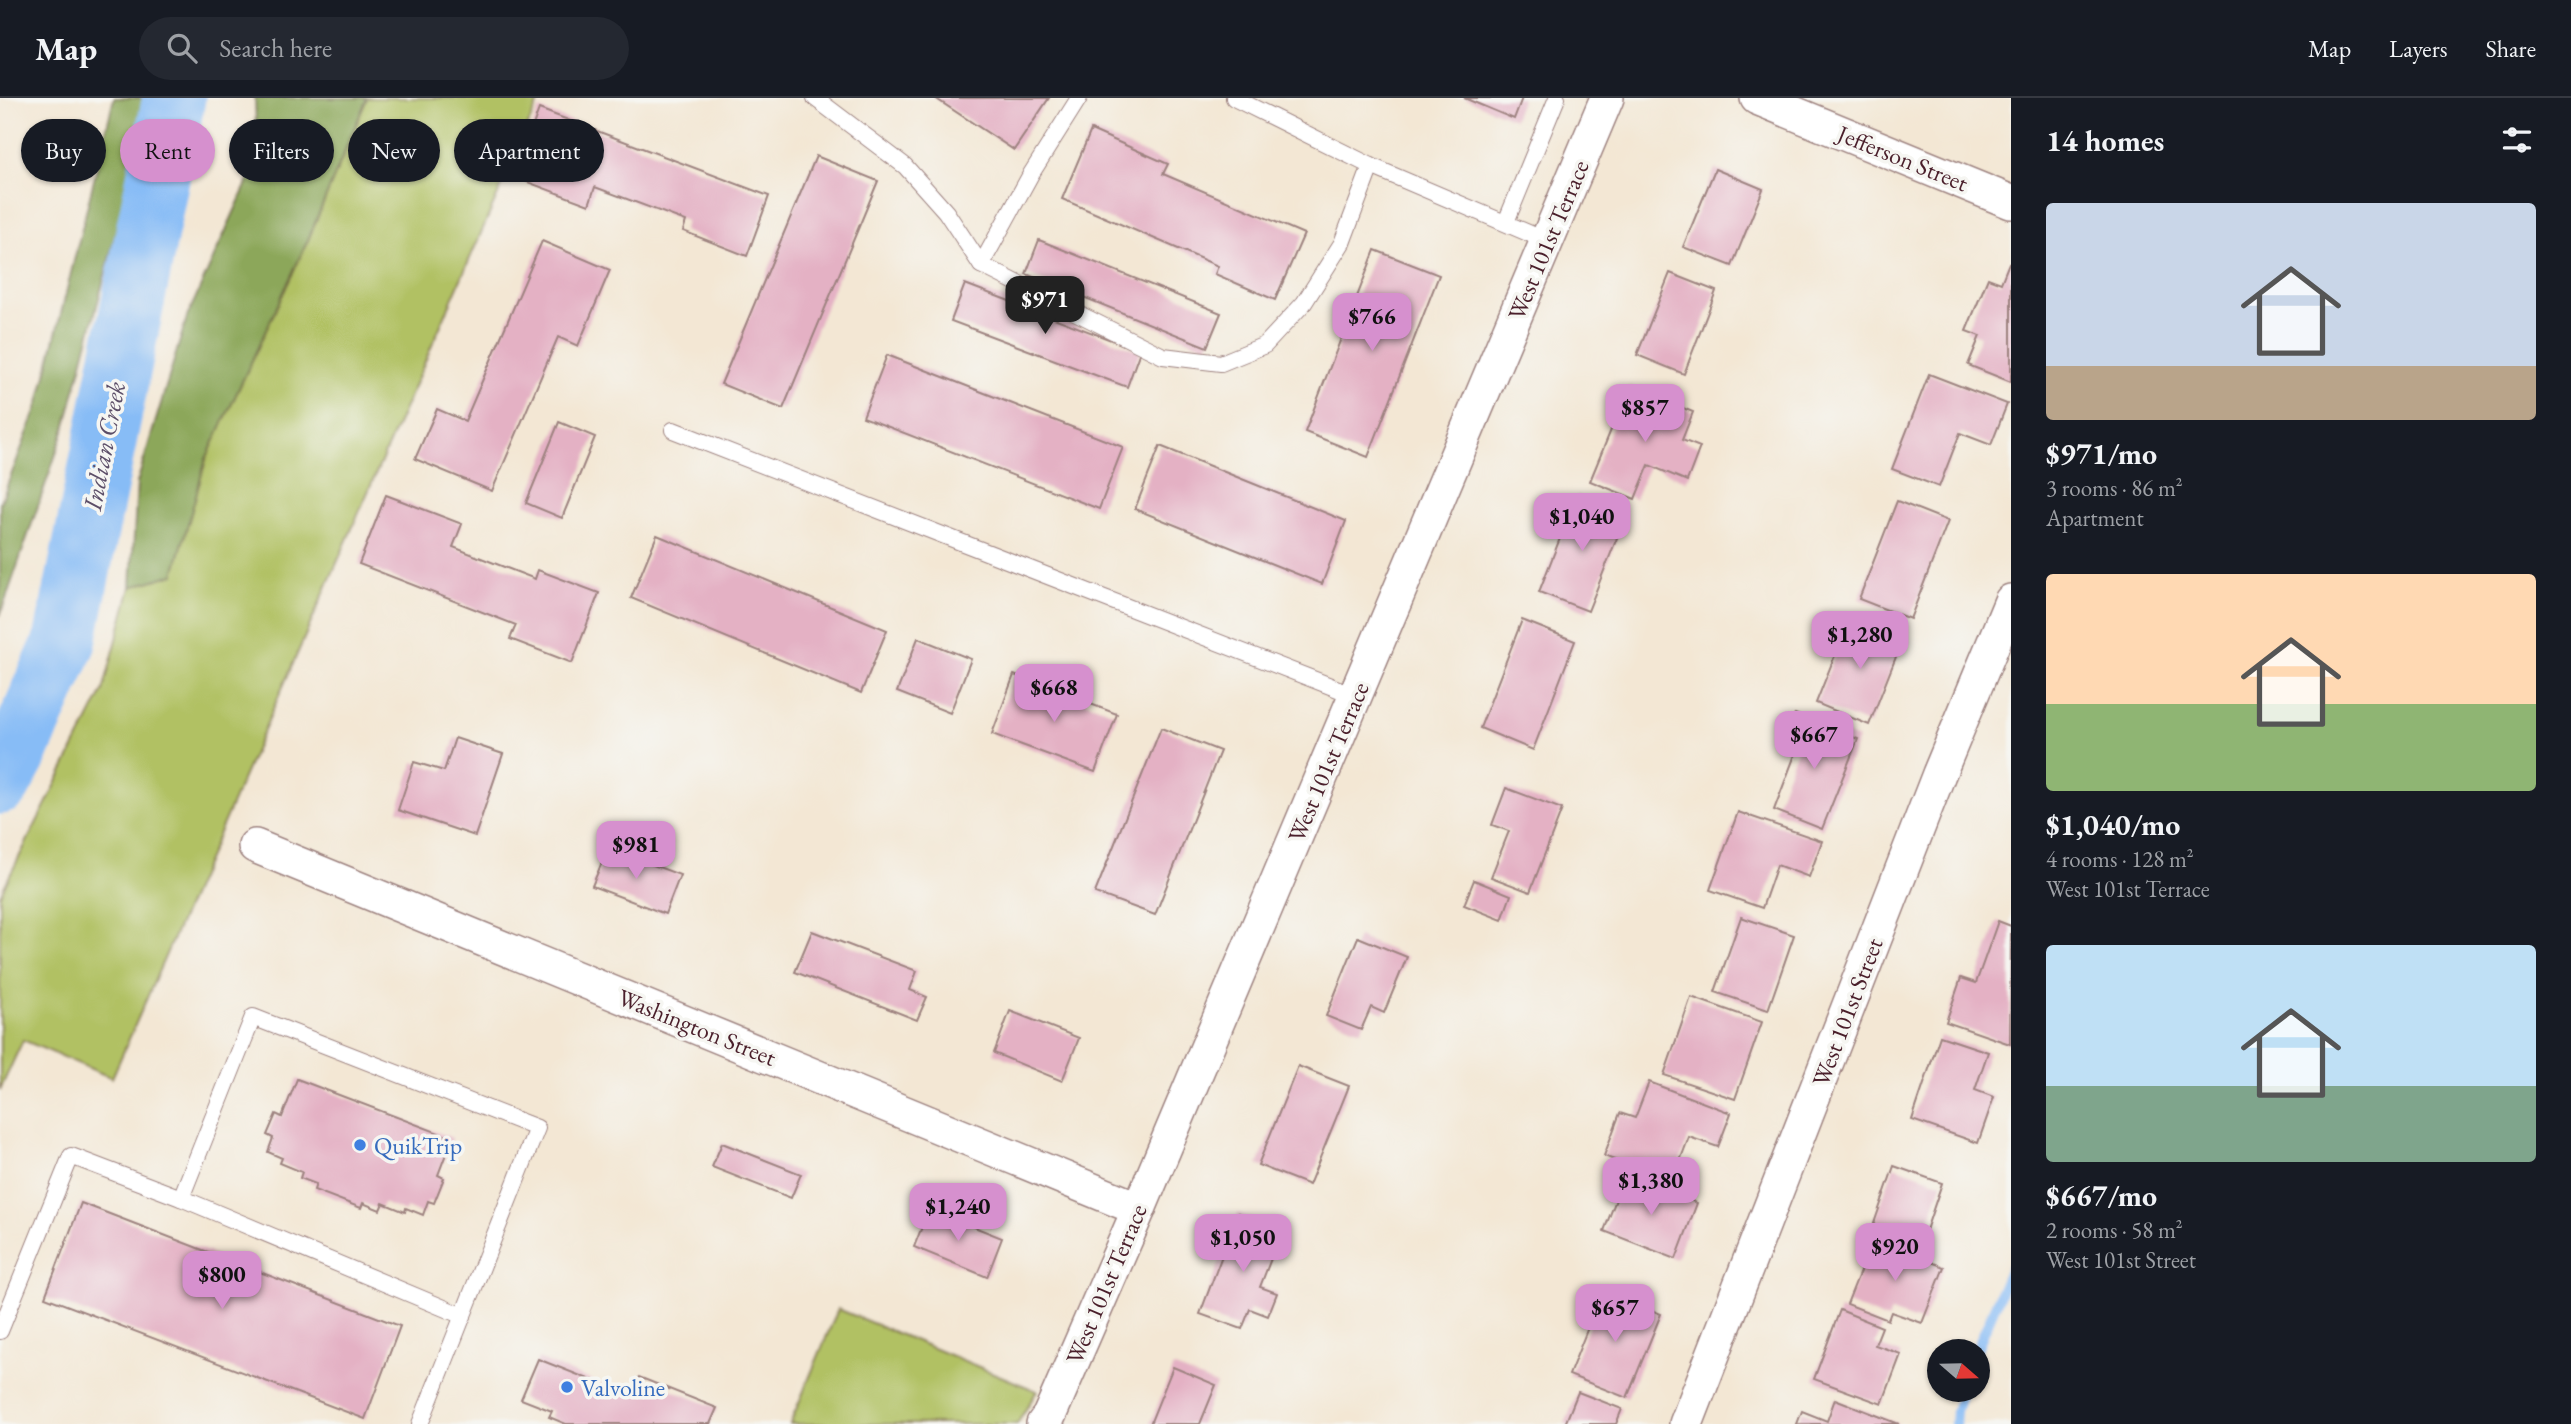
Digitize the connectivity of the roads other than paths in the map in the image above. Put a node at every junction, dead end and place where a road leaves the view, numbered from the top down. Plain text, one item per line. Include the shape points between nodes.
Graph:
1 (815, 98) edge
2 (1079, 98) edge
3 (1234, 98) edge
4 (1557, 98) edge
5 (1607, 98) edge
6 (1756, 98) edge
7 (1371, 166) junction
8 (2011, 202) edge
9 (1506, 222) junction
10 (1547, 240) junction
11 (981, 265) junction
12 (673, 430) dead end
13 (2011, 601) edge
14 (1356, 696) junction
15 (255, 846) dead end
16 (181, 1198) junction
17 (1139, 1209) junction
18 (463, 1316) junction
19 (0, 1331) edge
20 (420, 1424) edge
21 (1043, 1424) edge
22 (1686, 1424) edge

1 - 11 lane via 905,166 946,212
2 - 11 lane
3 - 7 lane
4 - 9 lane
5 - 10 street, West 101st Terrace
6 - 8 street, Jefferson Street
7 - 9 lane
7 - 11 lane via 1342,243 1304,303 1265,345 1221,363 1163,356
9 - 10 lane
10 - 14 street, West 101st Terrace
12 - 14 lane
13 - 22 street, West 101st Street
14 - 17 street, West 101st Terrace
15 - 17 street, Washington Street
16 - 18 lane
16 - 18 lane via 253,1017 537,1128
16 - 19 lane via 71,1156
17 - 21 street, West 101st Terrace
18 - 20 lane

